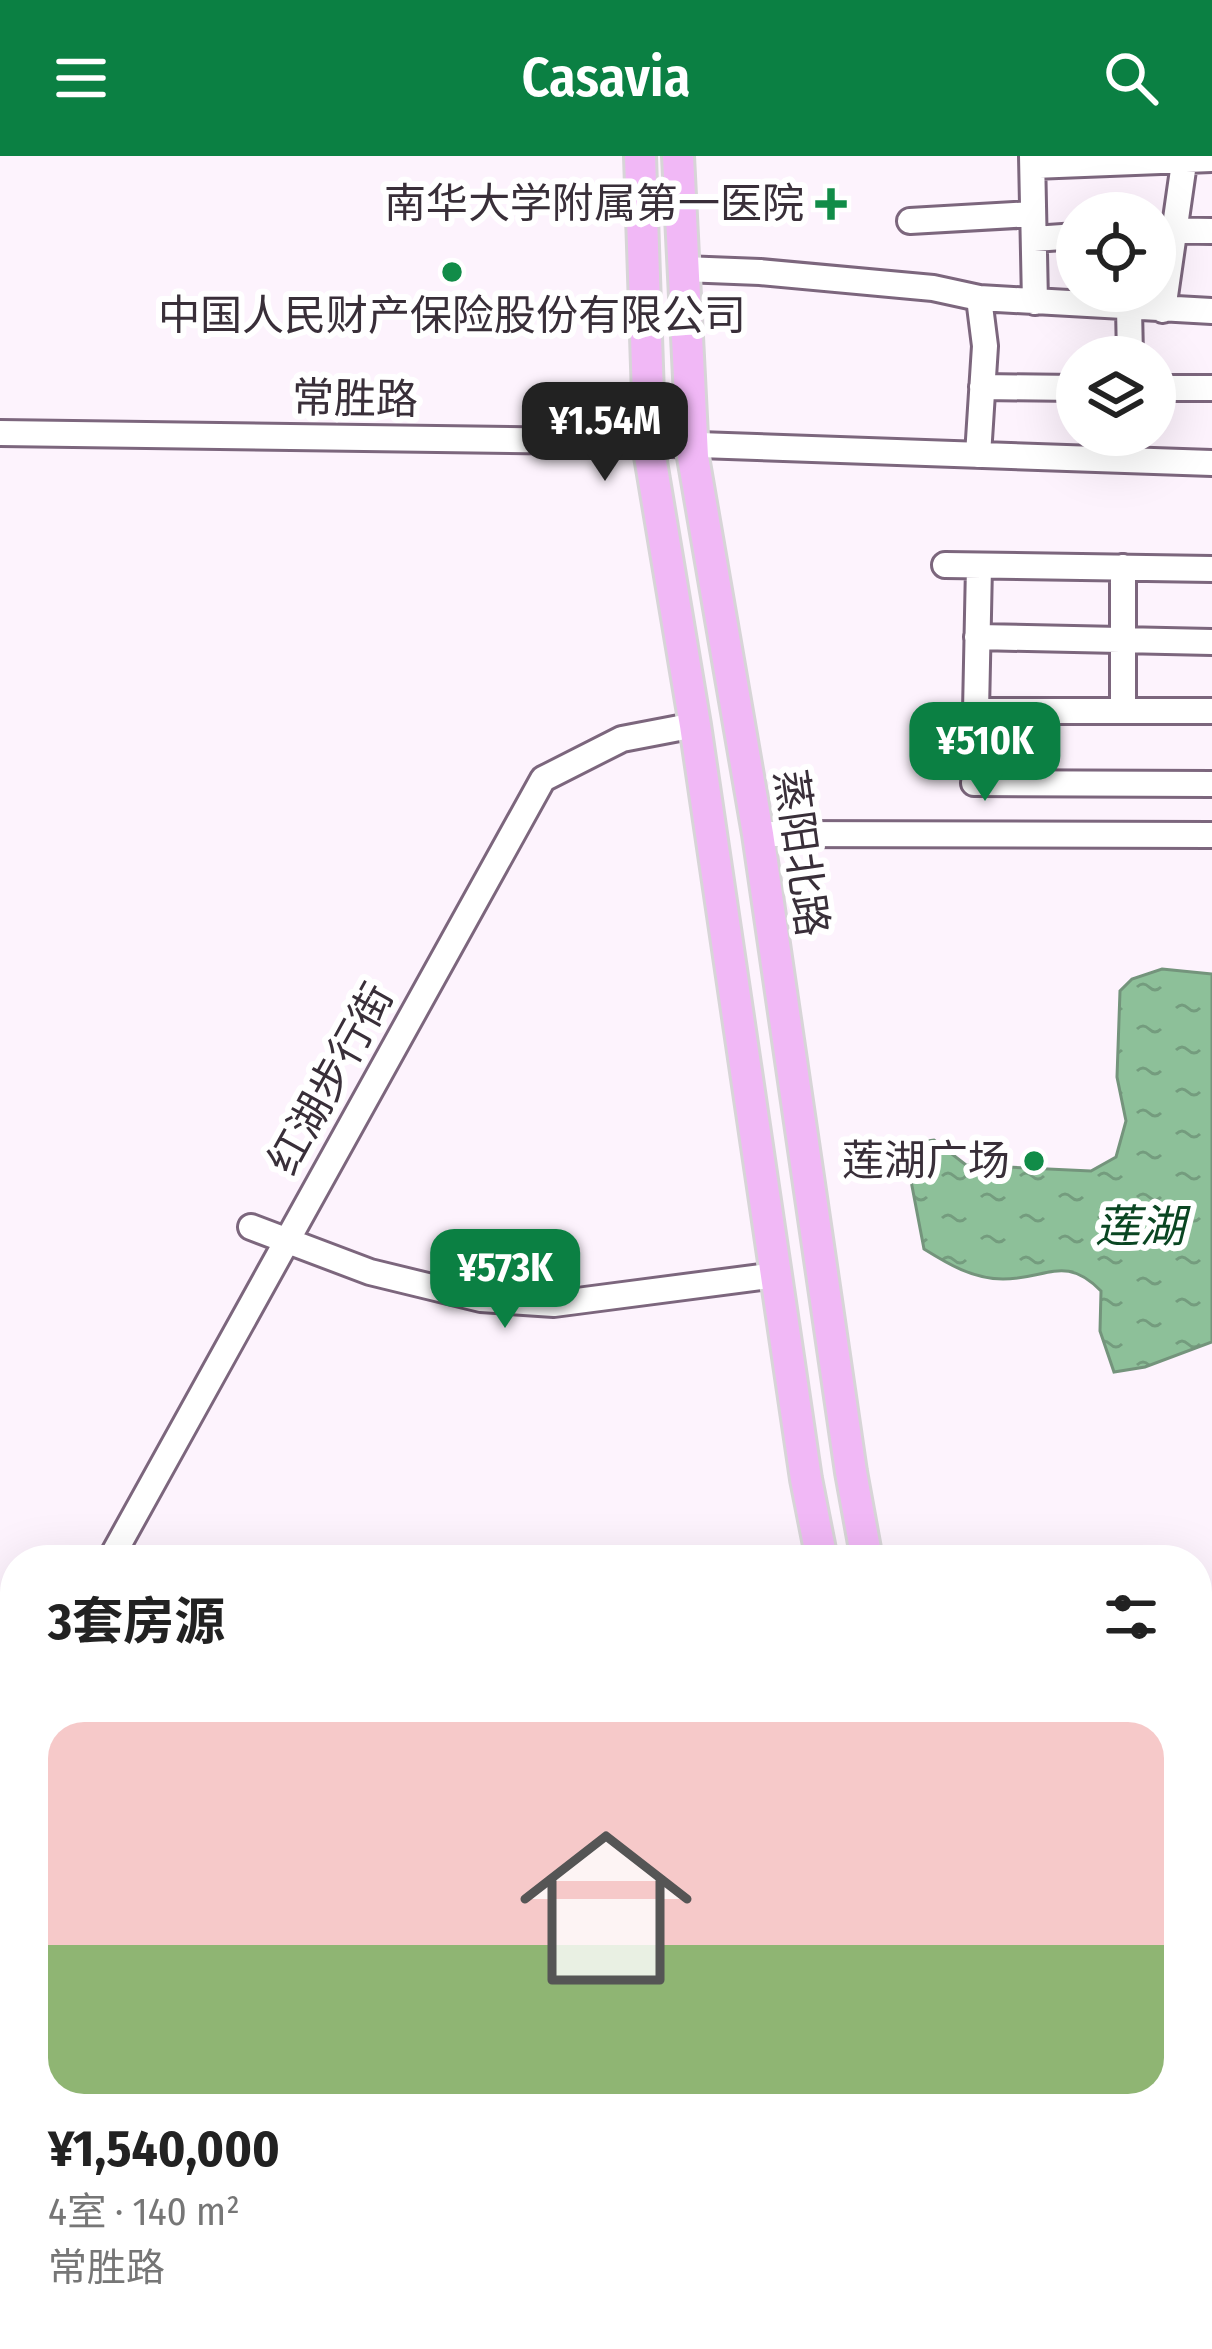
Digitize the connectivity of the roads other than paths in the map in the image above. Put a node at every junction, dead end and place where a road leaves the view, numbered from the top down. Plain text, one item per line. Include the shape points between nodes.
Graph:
1 (640, 156) edge
2 (678, 156) edge
3 (1185, 157) edge
4 (1212, 159) edge
5 (1032, 161) edge
6 (1176, 192) edge
7 (910, 220) dead end
8 (1034, 227) junction
9 (1176, 229) edge
10 (1212, 231) edge
11 (1056, 232) edge
12 (683, 269) junction
13 (979, 298) junction
14 (1034, 302) junction
15 (1056, 303) edge
16 (1176, 310) edge
17 (1212, 311) edge
18 (982, 387) junction
19 (1056, 388) edge
20 (1176, 388) edge
21 (1212, 388) edge
22 (0, 433) edge
23 (0, 447) edge
24 (650, 449) junction
25 (692, 451) junction
26 (1056, 451) edge
27 (978, 455) junction
28 (1171, 456) edge
29 (1212, 464) edge
30 (1212, 475) edge
31 (945, 565) dead end
32 (979, 566) junction
33 (1123, 567) junction
34 (1212, 568) edge
35 (977, 637) junction
36 (1123, 640) junction
37 (1212, 642) edge
38 (1123, 711) junction
39 (1212, 711) edge
40 (695, 725) junction
41 (974, 782) dead end
42 (1212, 784) edge
43 (758, 833) junction
44 (1212, 835) edge
45 (250, 1227) dead end
46 (288, 1241) junction
47 (776, 1275) junction
48 (118, 1545) edge
49 (820, 1545) edge
50 (864, 1545) edge

1 - 24 main road, 蒸阳北路
2 - 12 main road, 蒸阳北路
3 - 4 street
3 - 5 street
3 - 6 street
5 - 8 street
7 - 8 street
8 - 11 street
8 - 14 street
9 - 10 street
12 - 13 street via 898,284
12 - 25 main road, 蒸阳北路
13 - 14 street
13 - 18 street
14 - 15 street
16 - 17 street
18 - 19 street
18 - 27 street
20 - 21 street
22 - 24 street, 常胜路
23 - 24 street, 常胜路
24 - 25 street, 常胜路
24 - 40 main road, 蒸阳北路
25 - 27 street, 常胜路
25 - 30 street, 常胜路
25 - 43 main road, 蒸阳北路
26 - 27 street, 常胜路
28 - 29 street, 常胜路
31 - 32 street
32 - 33 street
32 - 35 street
33 - 34 street
33 - 36 street
35 - 36 street
35 - 38 street via 976,711
36 - 37 street
36 - 38 street
38 - 39 street
40 - 46 street, 红湖步行街 via 622,739 543,779
40 - 47 main road, 蒸阳北路
41 - 42 street
43 - 44 street
43 - 50 main road, 蒸阳北路
45 - 46 street
46 - 47 street via 370,1272 481,1299 554,1304
46 - 48 street, 红湖步行街
47 - 49 main road, 蒸阳北路

